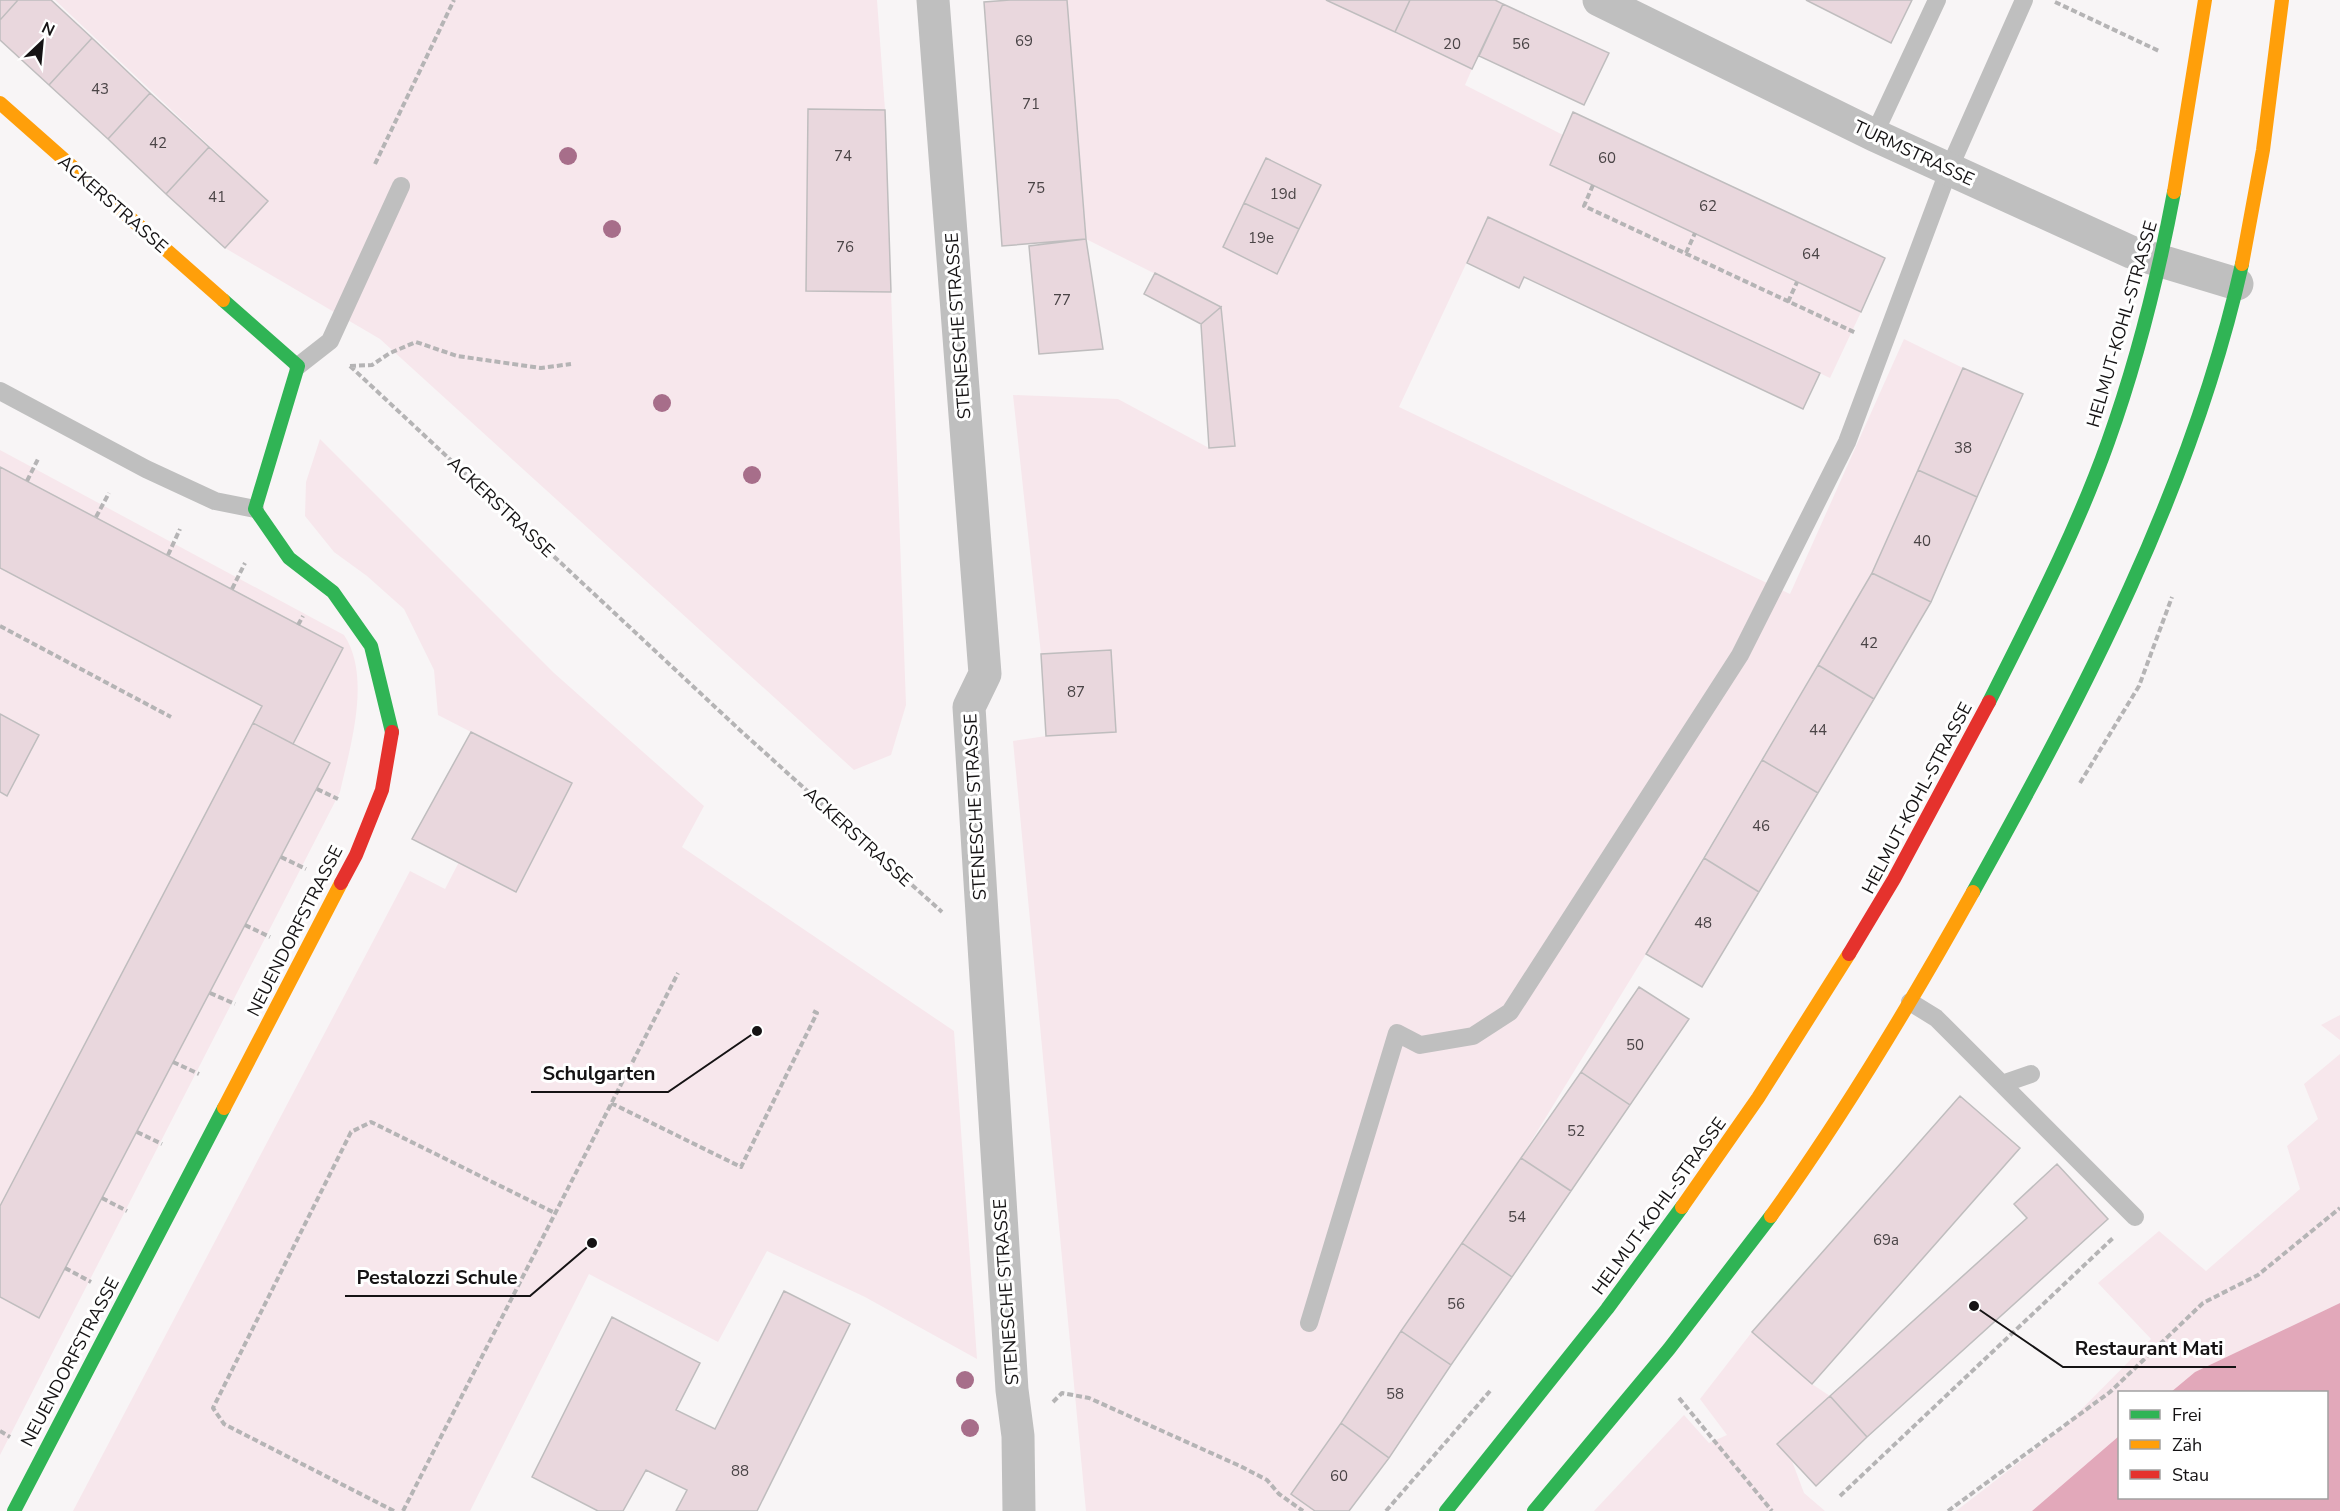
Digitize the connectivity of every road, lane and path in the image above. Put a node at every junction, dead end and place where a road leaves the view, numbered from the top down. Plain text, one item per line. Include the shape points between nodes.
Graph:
1 (454, 0) edge
2 (933, 0) edge
3 (1599, 0) edge
4 (1937, 0) edge
5 (2024, 0) edge
6 (2205, 0) edge
7 (2282, 0) edge
8 (2163, 42) dead end
9 (2162, 53) dead end
10 (0, 104) edge
11 (1874, 135) junction
12 (374, 168) dead end
13 (1949, 170) junction
14 (1593, 185) dead end
15 (401, 186) dead end
16 (1695, 233) dead end
17 (1686, 253) junction
18 (2160, 262) junction
19 (1797, 282) dead end
20 (2237, 284) junction
21 (1788, 302) junction
22 (1883, 347) junction
23 (572, 364) dead end
24 (298, 366) junction
25 (350, 366) junction
26 (0, 391) edge
27 (39, 457) dead end
28 (27, 481) dead end
29 (109, 493) dead end
30 (255, 509) junction
31 (96, 517) dead end
32 (180, 529) dead end
33 (168, 555) dead end
34 (245, 562) dead end
35 (232, 589) dead end
36 (0, 626) edge
37 (171, 717) dead end
38 (317, 789) dead end
39 (331, 796) dead end
40 (281, 857) dead end
41 (312, 872) dead end
42 (245, 925) dead end
43 (259, 932) dead end
44 (983, 950) junction
45 (678, 974) dead end
46 (210, 993) dead end
47 (227, 1000) dead end
48 (1910, 1002) junction
49 (811, 1010) dead end
50 (173, 1062) dead end
51 (190, 1070) dead end
52 (2031, 1074) dead end
53 (2002, 1084) junction
54 (611, 1103) junction
55 (137, 1132) dead end
56 (153, 1139) dead end
57 (102, 1198) dead end
58 (117, 1206) dead end
59 (2340, 1208) edge
60 (555, 1214) junction
61 (2135, 1217) joint
62 (65, 1268) dead end
63 (82, 1277) dead end
64 (1309, 1323) dead end
65 (1494, 1386) dead end
66 (1018, 1436) junction
67 (1840, 1496) dead end
68 (14, 1511) edge
69 (394, 1511) edge
70 (403, 1511) edge
71 (1019, 1511) edge
72 (1303, 1511) edge
73 (1386, 1511) edge
74 (1446, 1511) edge
75 (1534, 1511) edge
76 (1948, 1511) edge

1 - 12 path
2 - 44 street, STENESCHE STRASSE via 985,674 969,707
3 - 11 street, TURMSTRASSE
4 - 11 lane
5 - 13 lane
6 - 18 main road, HELMUT-KOHL-STRASSE via 2181,170
7 - 20 main road via 2274,80
8 - 9 path
10 - 24 main road, ACKERSTRASSE
11 - 13 street, TURMSTRASSE
13 - 18 street, TURMSTRASSE
13 - 22 lane
14 - 17 path via 1584,206
15 - 24 lane via 330,341
16 - 17 path
17 - 21 path
18 - 20 street, TURMSTRASSE
18 - 74 main road, HELMUT-KOHL-STRASSE via 2118,415 2073,527 1987,707 1879,908 1787,1056 1645,1260 1538,1402
19 - 21 path
20 - 48 main road via 2207,397 2120,609 2020,808
21 - 22 path
22 - 64 lane via 1847,442 1740,655 1510,1012 1473,1036 1420,1045 1398,1033
23 - 25 path via 541,368 457,356 416,342 372,365
24 - 25 path
24 - 30 main road
25 - 44 path, ACKERSTRASSE via 743,733
26 - 30 lane via 215,501
27 - 28 path
29 - 31 path
30 - 68 main road, NEUENDORFSTRASSE via 289,558 333,591 371,646 393,728 382,790 356,855
32 - 33 path
34 - 35 path
36 - 37 path
38 - 39 path
40 - 41 path
42 - 43 path
44 - 66 street, STENESCHE STRASSE
45 - 54 path
46 - 47 path
48 - 53 lane via 1936,1018
48 - 75 main road via 1797,1179 1706,1303
49 - 54 path via 817,1013 741,1167
50 - 51 path
52 - 53 lane
53 - 61 lane
54 - 60 path
55 - 56 path
57 - 58 path
59 - 76 path via 2258,1275 2203,1303 2110,1392
60 - 69 path via 371,1122 351,1132 213,1408 224,1424
60 - 70 path
61 - 67 path
62 - 63 path
65 - 73 path
66 - 71 street, STENESCHE STRASSE
66 - 72 path via 1062,1393 1089,1398 1267,1480

